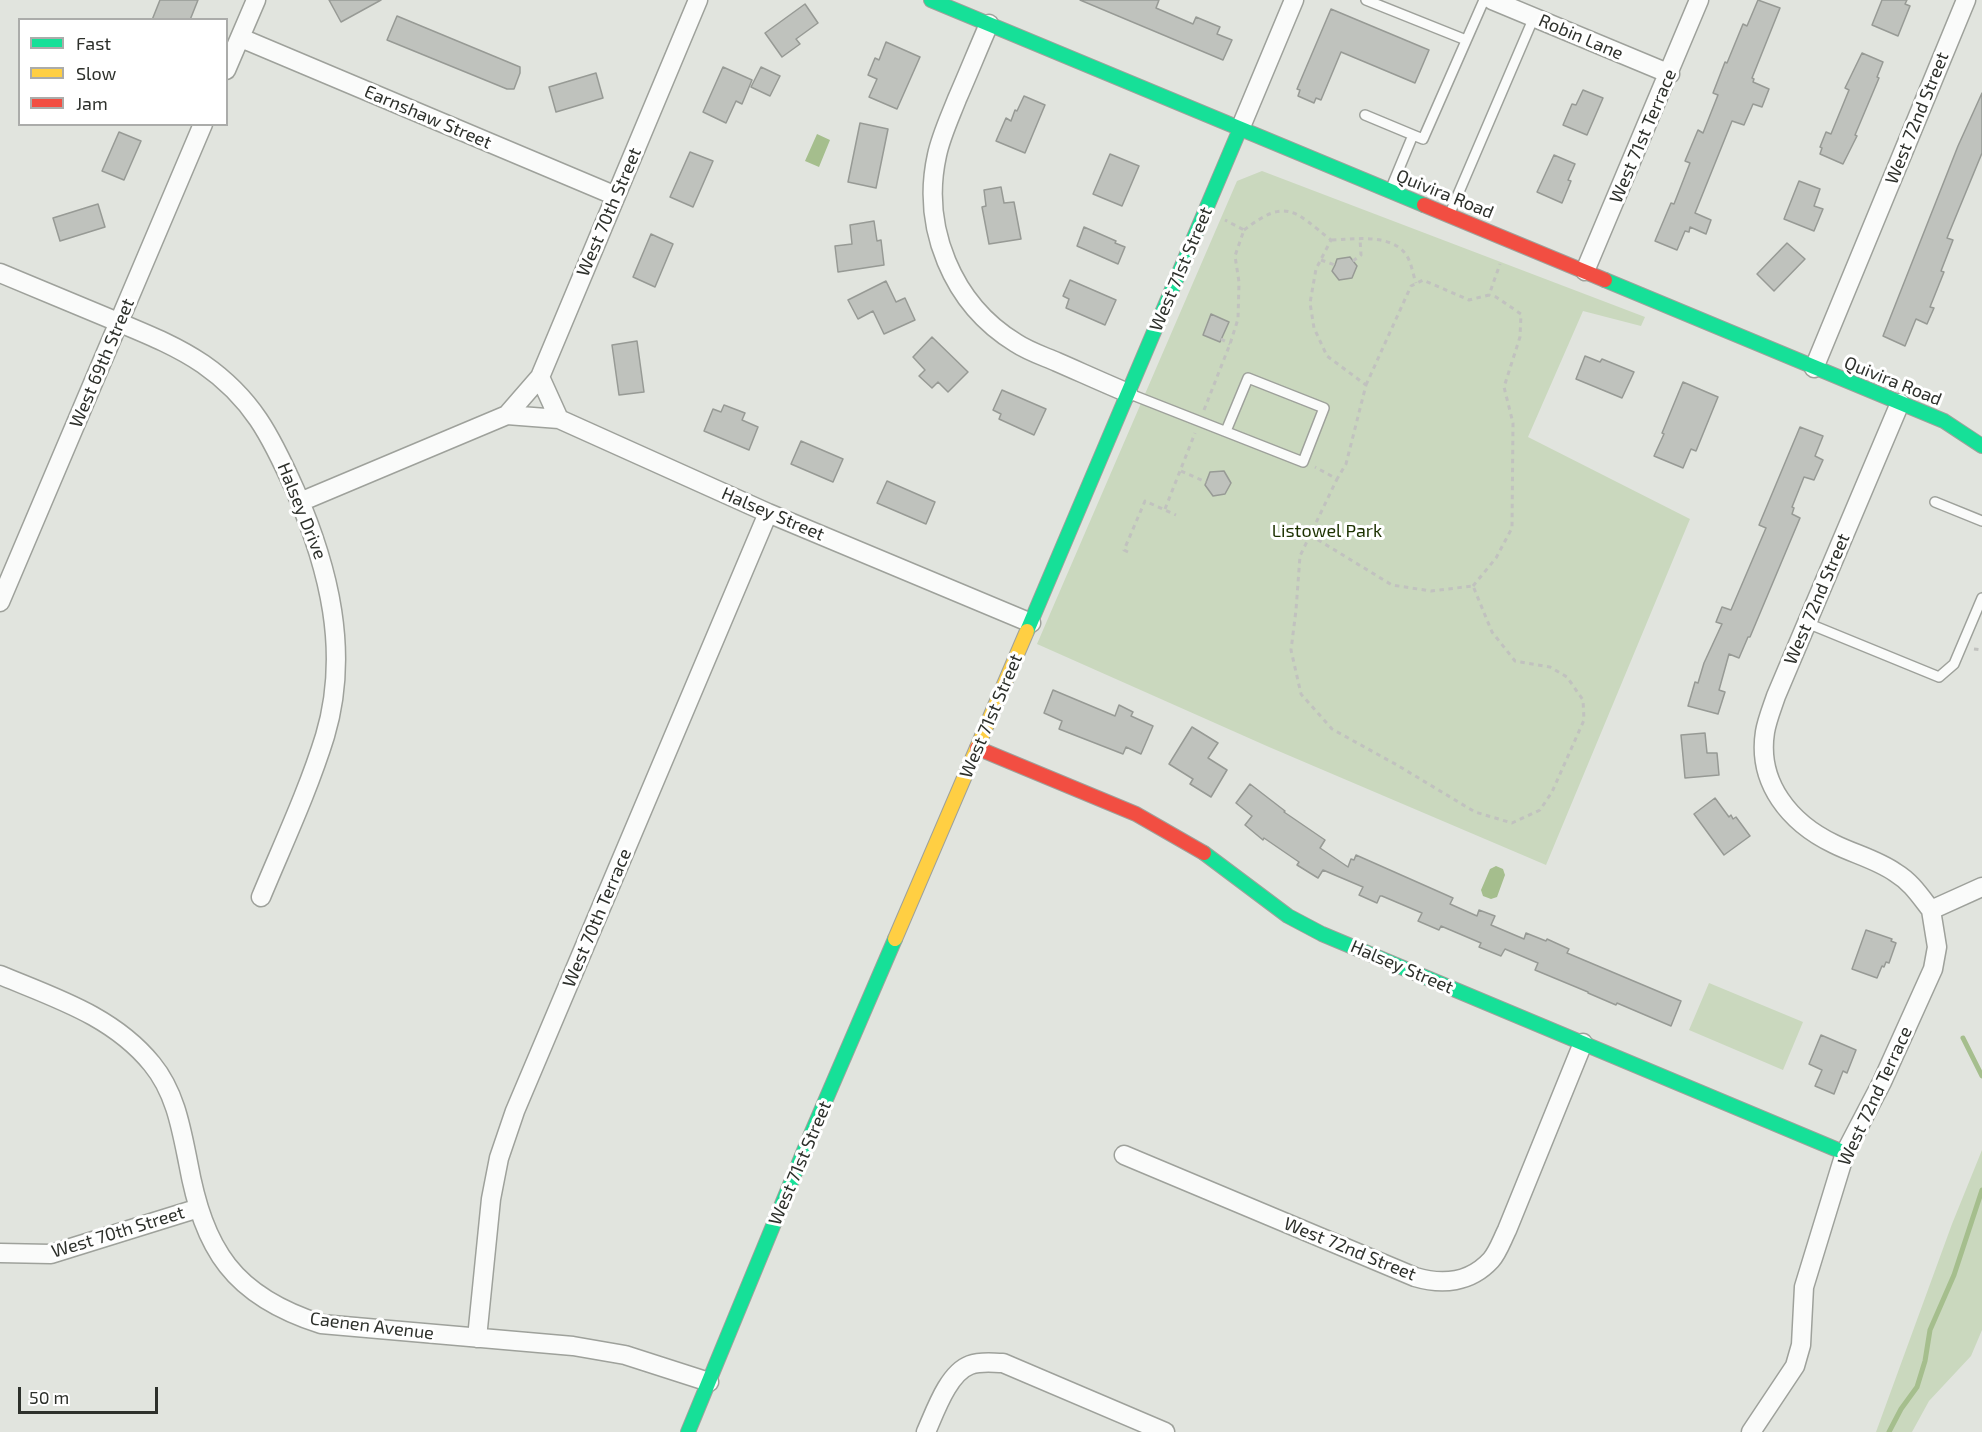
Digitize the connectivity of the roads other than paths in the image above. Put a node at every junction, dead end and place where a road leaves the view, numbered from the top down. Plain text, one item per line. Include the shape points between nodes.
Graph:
1 (256, 0) edge
2 (698, 0) edge
3 (931, 0) edge
4 (1294, 0) edge
5 (1366, 0) edge
6 (1484, 0) edge
7 (1492, 0) edge
8 (1699, 0) edge
9 (1966, 0) edge
10 (1534, 17) junction
11 (989, 24) junction
12 (241, 38) junction
13 (1466, 40) junction
14 (228, 66) edge
15 (1670, 74) junction
16 (1365, 115) dead end
17 (202, 126) edge
18 (1240, 129) junction
19 (1413, 135) junction
20 (1390, 191) junction
21 (616, 196) junction
22 (1449, 215) junction
23 (1586, 271) junction
24 (0, 273) edge
25 (119, 322) junction
26 (1814, 368) junction
27 (540, 377) junction
28 (1128, 393) junction
29 (1900, 404) junction
30 (507, 416) junction
31 (558, 419) junction
32 (1944, 421) junction
33 (1973, 423) dead end
34 (1226, 431) junction
35 (1982, 446) edge
36 (300, 502) junction
37 (1935, 502) dead end
38 (768, 513) junction
39 (1982, 521) edge
40 (1982, 598) edge
41 (0, 602) edge
42 (1031, 623) junction
43 (1807, 623) junction
44 (977, 748) junction
45 (1982, 887) edge
46 (261, 897) dead end
47 (1931, 909) junction
48 (0, 975) edge
49 (1583, 1043) junction
50 (1845, 1153) junction
51 (1124, 1155) dead end
52 (199, 1208) junction
53 (0, 1253) edge
54 (477, 1338) junction
55 (709, 1382) junction
56 (688, 1432) edge
57 (926, 1432) edge
58 (1165, 1432) edge
59 (1751, 1432) edge

1 - 12 street
2 - 21 street, West 70th Street
3 - 11 street, Quivira Road
4 - 18 street, West 71st Street
5 - 13 lane
6 - 13 lane
7 - 10 street, Robin Lane
8 - 15 street, West 71st Terrace
9 - 26 street, West 72nd Street
10 - 15 street, Robin Lane
10 - 22 lane
11 - 18 street, Quivira Road
11 - 28 street via 937,154 932,208 950,271 992,327 1016,344
12 - 14 street
12 - 21 street, Earnshaw Street
13 - 19 lane via 1423,139
15 - 23 street, West 71st Terrace
16 - 19 lane
17 - 25 street, West 69th Street
18 - 20 street, Quivira Road
18 - 28 street, West 71st Street
19 - 20 lane
20 - 22 street, Quivira Road
21 - 27 street, West 70th Street
22 - 23 street, Quivira Road
23 - 26 street, Quivira Road
24 - 25 street, Halsey Drive
25 - 36 street, Halsey Drive via 166,342 228,384 254,411
25 - 41 street, West 69th Street
26 - 29 street, Quivira Road
27 - 30 street, West 70th Street
27 - 31 street
28 - 34 lane
28 - 42 street, West 71st Street
29 - 32 street, Quivira Road
29 - 43 street, West 72nd Street
30 - 31 street, West 70th Street
30 - 36 street, West 70th Street
31 - 38 street, Halsey Street
32 - 33 street, Quivira Road
32 - 35 street, Quivira Road
34 - 34 lane via 1303,462 1324,408 1248,378
36 - 46 street, Halsey Drive via 319,550 334,622 333,700 310,781
37 - 39 lane
38 - 42 street, Halsey Street
38 - 54 street, West 70th Terrace via 515,1111 499,1158 491,1199
40 - 43 lane via 1954,664 1939,677
42 - 44 street, West 71st Street
43 - 47 street, West 72nd Street via 1765,732 1765,758 1778,800 1817,836 1895,872
44 - 49 street, Halsey Street via 1163,828 1204,853 1288,916 1322,934
44 - 55 street, West 71st Street
45 - 47 street
47 - 50 street, West 72nd Terrace via 1936,947 1933,969
48 - 52 street, Caenen Avenue via 104,1021 132,1042 153,1065 167,1086 180,1119
49 - 50 street, Halsey Street
49 - 51 street, West 72nd Street via 1492,1259 1475,1274 1454,1281 1432,1282 1415,1277
50 - 59 street, West 72nd Terrace via 1804,1287 1801,1345 1795,1366
52 - 53 street, West 70th Street via 51,1254
52 - 54 street, Caenen Avenue via 207,1234 229,1267 266,1300 292,1314 321,1323
54 - 55 street, Caenen Avenue via 573,1346 625,1355
55 - 56 street, West 71st Street
57 - 58 street via 946,1386 968,1366 985,1362 1003,1363

